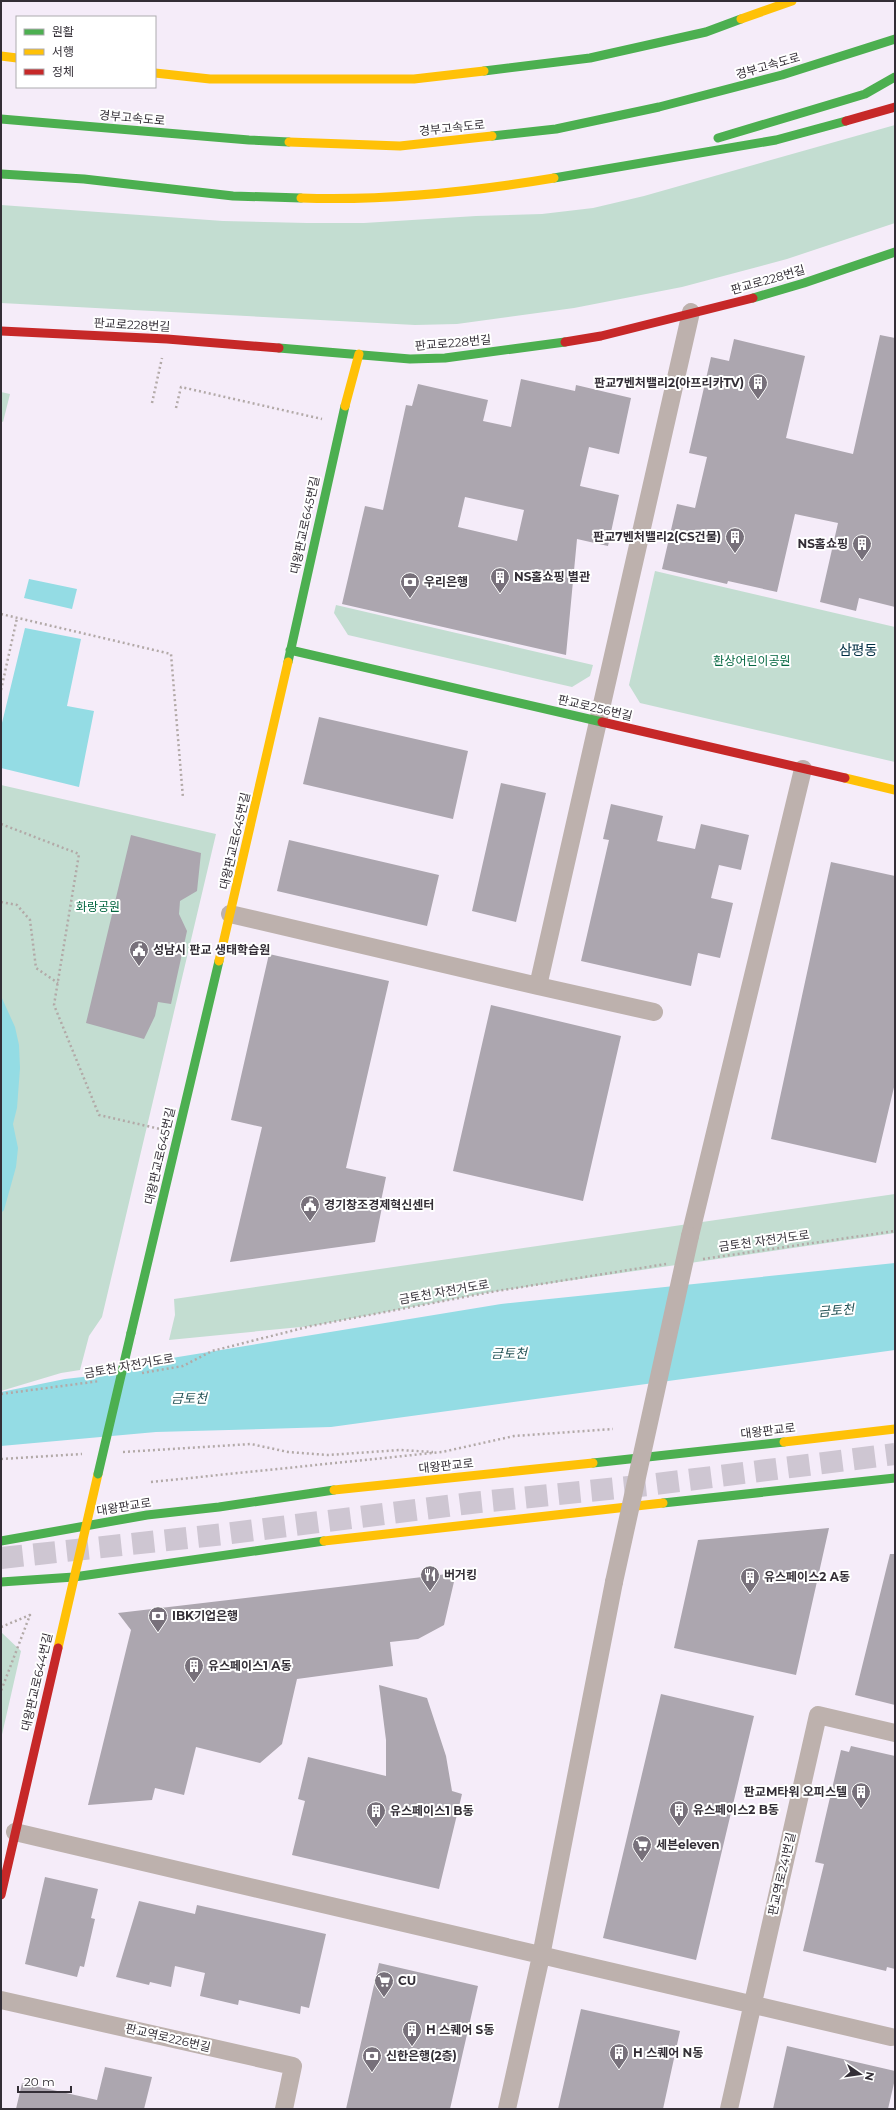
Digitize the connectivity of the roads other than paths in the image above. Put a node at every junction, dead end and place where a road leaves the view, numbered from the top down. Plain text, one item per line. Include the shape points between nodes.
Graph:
1 (792, 1) edge
2 (895, 39) edge
3 (1, 56) edge
4 (16, 58) edge
5 (156, 73) edge
6 (895, 77) edge
7 (895, 108) edge
8 (1, 119) edge
9 (710, 140) dead end
10 (695, 144) dead end
11 (621, 166) junction
12 (1, 174) edge
13 (895, 252) edge
14 (691, 312) junction
15 (1, 331) edge
16 (359, 354) junction
17 (290, 650) junction
18 (598, 722) junction
19 (803, 769) junction
20 (895, 790) edge
21 (230, 914) junction
22 (538, 986) junction
23 (654, 1012) dead end
24 (895, 1429) edge
25 (98, 1474) joint
26 (895, 1478) edge
27 (86, 1526) junction
28 (1, 1541) edge
29 (74, 1577) junction
30 (1, 1582) edge
31 (895, 1733) edge
32 (15, 1832) junction
33 (1, 1895) edge
34 (541, 1956) junction
35 (1, 2000) edge
36 (891, 2037) dead end
37 (284, 2109) edge
38 (507, 2109) edge
39 (729, 2109) edge

1 - 5 main road via 706,32 590,58 414,79 210,79
2 - 8 main road, 경부고속도로 via 782,75 659,107 556,129 400,146 249,140
3 - 4 main road
6 - 9 main road via 865,94
7 - 11 main road via 776,140
10 - 11 main road
11 - 12 main road via 496,188 345,200 233,196 84,179
13 - 14 main road, 판교로228번길 via 797,285
14 - 16 main road, 판교로228번길 via 602,336 514,350 445,358 410,359
14 - 18 street
15 - 16 main road, 판교로228번길 via 167,339
16 - 17 main road, 대왕판교로645번길 via 340,423
17 - 18 main road, 판교로256번길
17 - 21 main road, 대왕판교로645번길
18 - 19 main road, 판교로256번길
18 - 22 street
19 - 20 main road, 판교로256번길
19 - 34 street, bridge via 690,1236 614,1582
21 - 22 street
21 - 25 main road, 대왕판교로645번길, bridge
22 - 23 street
24 - 27 main road, 대왕판교로 via 344,1488
25 - 27 main road, 대왕판교로644번길
26 - 29 main road via 356,1536
27 - 28 main road, 대왕판교로
27 - 29 main road, 대왕판교로644번길
29 - 30 main road
29 - 32 main road, 대왕판교로644번길
31 - 39 street, 판교역로241번길 via 818,1715
32 - 33 main road, 대왕판교로644번길
32 - 34 street
34 - 36 street
34 - 38 street
35 - 37 street, 판교역로226번길 via 293,2066

